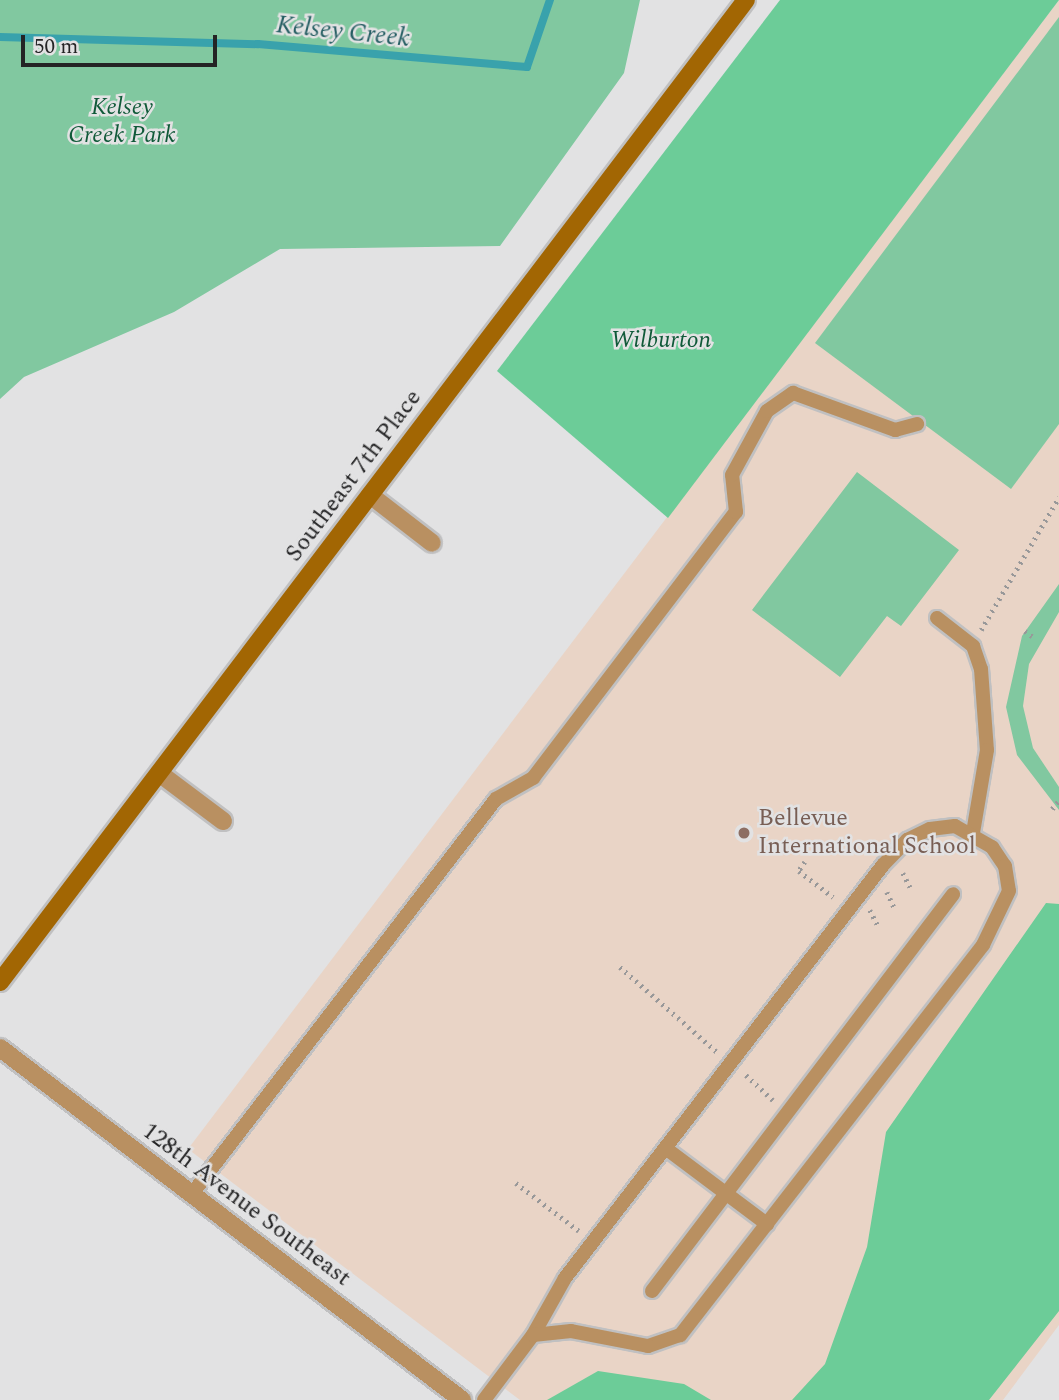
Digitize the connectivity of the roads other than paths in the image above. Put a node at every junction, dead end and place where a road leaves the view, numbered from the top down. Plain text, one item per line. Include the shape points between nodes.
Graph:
1 (746, 0) edge
2 (917, 424) dead end
3 (370, 495) junction
4 (432, 543) dead end
5 (937, 618) dead end
6 (159, 773) junction
7 (223, 821) dead end
8 (973, 833) junction
9 (953, 894) dead end
10 (0, 982) edge
11 (0, 1048) edge
12 (668, 1150) junction
13 (726, 1193) junction
14 (191, 1195) junction
15 (767, 1224) junction
16 (652, 1291) dead end
17 (533, 1335) junction
18 (462, 1400) edge
19 (484, 1400) edge

1 - 3 street, Southeast 7th Place
2 - 14 lane via 895,430 793,393 766,411 732,475 736,512 533,778 496,799
3 - 4 street
3 - 6 street, Southeast 7th Place
5 - 8 lane via 973,646 981,668 987,750
6 - 7 street
6 - 10 street, Southeast 7th Place
8 - 12 lane via 956,826 930,829 899,848
8 - 15 lane via 1005,866 1009,891 1002,915
9 - 13 lane
11 - 14 street, 128th Avenue Southeast
12 - 13 lane
12 - 17 lane via 565,1278
13 - 15 lane
13 - 16 lane
14 - 18 street, 128th Avenue Southeast
15 - 17 lane via 680,1335 648,1346 571,1331
17 - 19 lane

